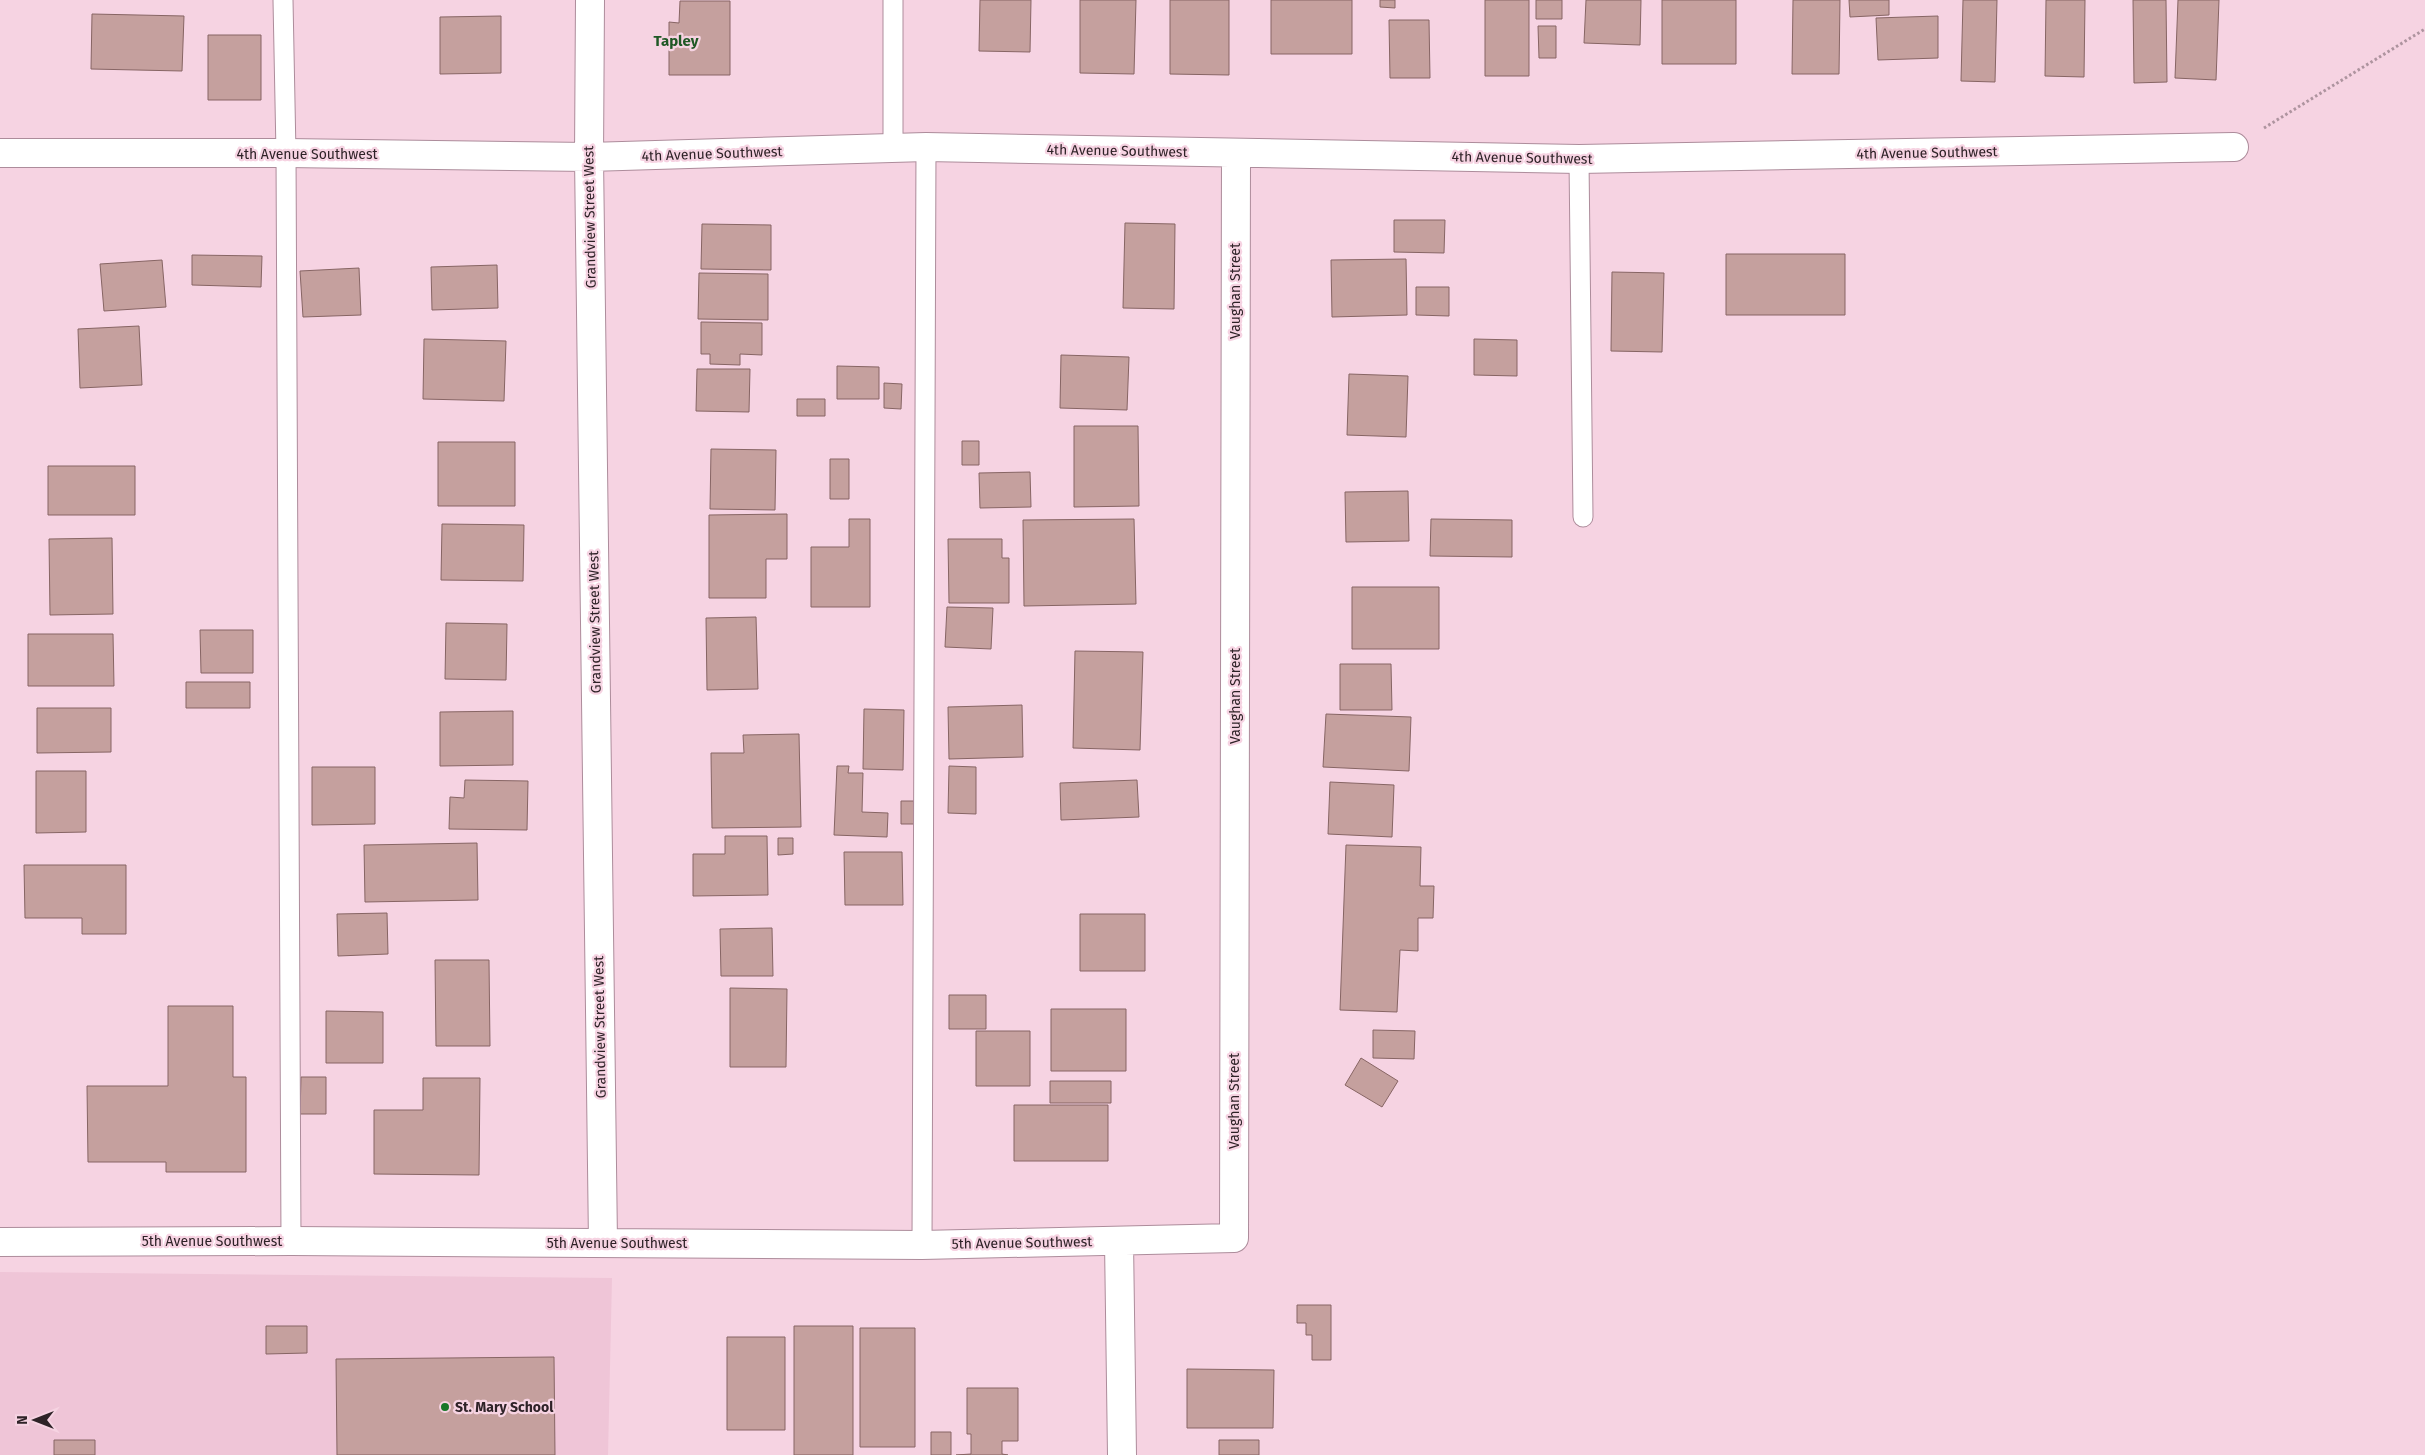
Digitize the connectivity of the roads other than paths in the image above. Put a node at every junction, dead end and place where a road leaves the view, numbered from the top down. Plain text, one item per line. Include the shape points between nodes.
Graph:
1 (283, 0) edge
2 (590, 0) edge
3 (893, 0) edge
4 (926, 147) junction
5 (2234, 147) road end
6 (893, 149) junction
7 (0, 153) edge
8 (286, 153) junction
9 (1236, 154) junction
10 (589, 157) junction
11 (1579, 159) junction
12 (1583, 517) dead end
13 (1234, 1238) joint
14 (291, 1240) junction
15 (1119, 1241) junction
16 (0, 1242) edge
17 (603, 1243) junction
18 (922, 1245) junction
19 (1122, 1455) edge

1 - 8 lane
2 - 10 street, Grandview Street West
3 - 6 lane
4 - 6 street, 4th Avenue Southwest
4 - 9 street, 4th Avenue Southwest
4 - 18 lane
5 - 11 street, 4th Avenue Southwest
6 - 10 street, 4th Avenue Southwest
7 - 8 street, 4th Avenue Southwest
8 - 10 street, 4th Avenue Southwest
8 - 14 lane
9 - 11 street, 4th Avenue Southwest
9 - 13 street, Vaughan Street
10 - 17 street, Grandview Street West
11 - 12 lane
13 - 15 street, 5th Avenue Southwest
14 - 16 street, 5th Avenue Southwest
14 - 17 street, 5th Avenue Southwest
15 - 18 street, 5th Avenue Southwest
15 - 19 street
17 - 18 street, 5th Avenue Southwest

